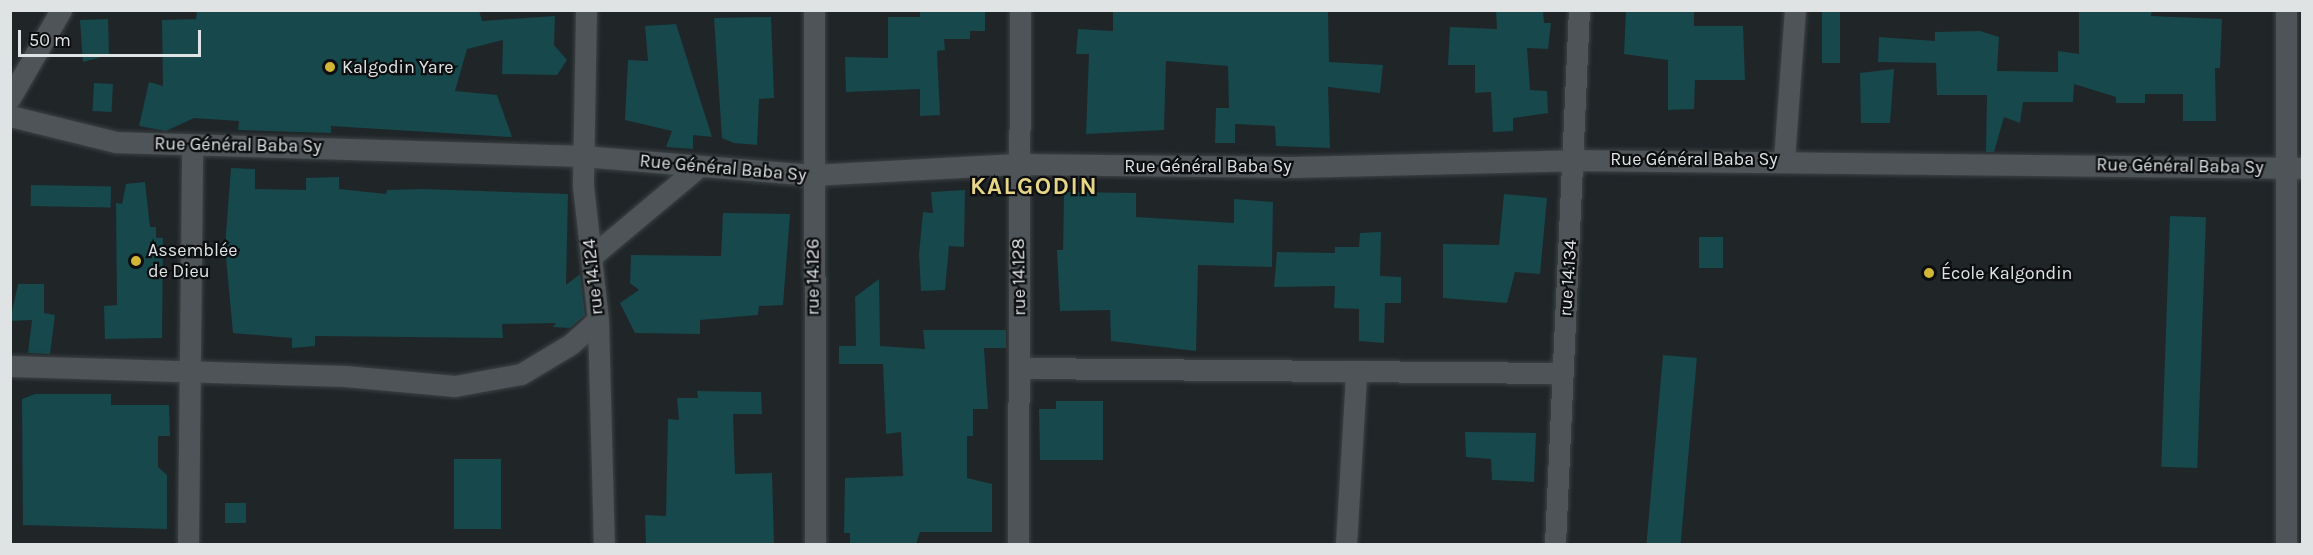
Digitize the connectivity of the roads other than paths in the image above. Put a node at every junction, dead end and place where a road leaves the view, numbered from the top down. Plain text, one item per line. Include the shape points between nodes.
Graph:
1 (61, 10) edge
2 (586, 10) edge
3 (814, 10) edge
4 (1020, 10) edge
5 (1579, 10) edge
6 (1795, 10) edge
7 (2286, 10) edge
8 (10, 98) edge
9 (10, 116) edge
10 (192, 145) junction
11 (582, 156) junction
12 (1784, 159) junction
13 (1575, 160) junction
14 (1017, 164) junction
15 (2296, 168) edge
16 (695, 170) junction
17 (813, 175) junction
18 (592, 256) junction
19 (598, 320) junction
20 (10, 366) edge
21 (1020, 368) junction
22 (2295, 370) edge
23 (192, 371) junction
24 (1562, 373) junction
25 (1356, 374) junction
26 (188, 544) edge
27 (604, 544) edge
28 (815, 544) edge
29 (1018, 544) edge
30 (1346, 544) edge
31 (1555, 544) edge
32 (2286, 544) edge

1 - 8 street
2 - 11 street, rue 14.124
3 - 17 street, rue 14.126
4 - 14 street, rue 14.128
5 - 13 street, rue 14.134
6 - 12 street
7 - 15 street
9 - 10 street, Rue Général Baba Sy via 116,142
10 - 11 street, Rue Général Baba Sy
10 - 23 street
11 - 16 street, Rue Général Baba Sy
11 - 18 street, rue 14.124
12 - 13 street, Rue Général Baba Sy
12 - 15 street, Rue Général Baba Sy
13 - 14 street, Rue Général Baba Sy via 1294,167
13 - 24 street, rue 14.134
14 - 17 street, Rue Général Baba Sy
14 - 21 street, rue 14.128
15 - 22 street
16 - 17 street, Rue Général Baba Sy
16 - 18 street
17 - 28 street, rue 14.126
18 - 19 street, rue 14.124
19 - 23 street via 521,374 455,386
19 - 27 street, rue 14.124
20 - 23 street
21 - 25 street
21 - 29 street, rue 14.128
22 - 32 street
23 - 26 street
24 - 25 street
24 - 31 street, rue 14.134
25 - 30 street

